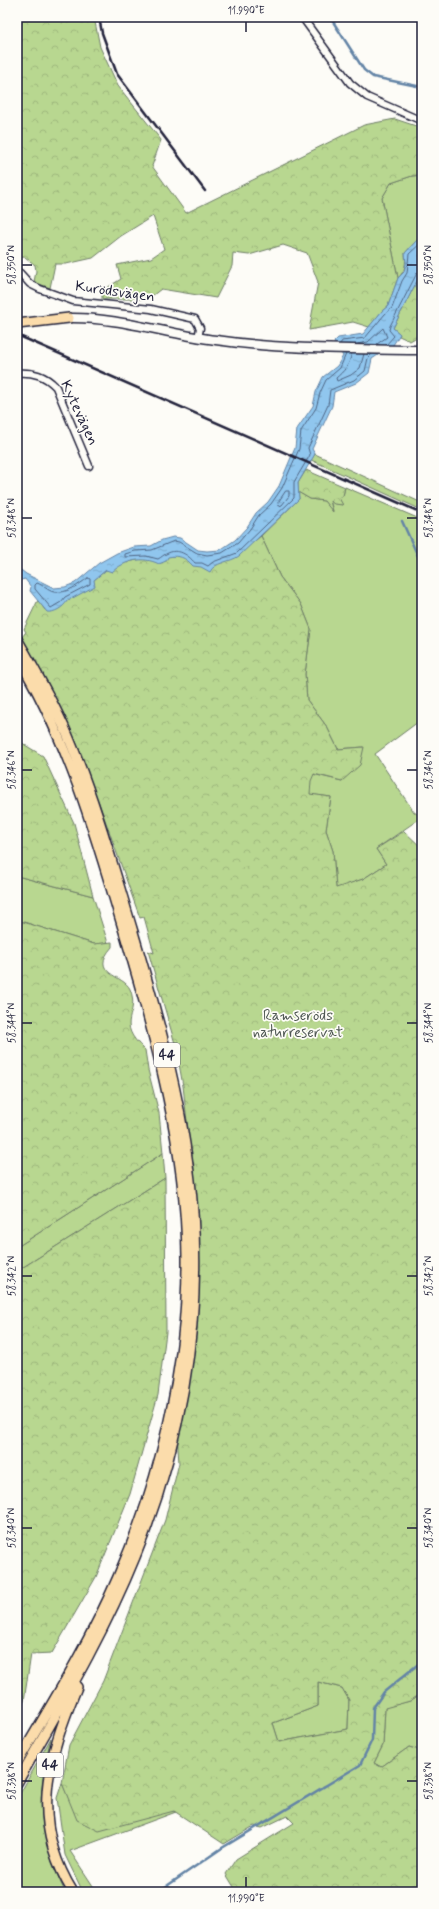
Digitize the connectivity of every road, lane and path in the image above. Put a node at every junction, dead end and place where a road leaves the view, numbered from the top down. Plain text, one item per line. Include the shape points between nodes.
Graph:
1 (302, 17) edge
2 (422, 121) edge
3 (17, 272) edge
4 (69, 318) junction
5 (17, 320) edge
6 (17, 324) edge
7 (198, 338) junction
8 (422, 350) edge
9 (17, 373) edge
10 (89, 466) dead end
11 (17, 639) edge
12 (17, 656) edge
13 (96, 1642) junction
14 (17, 1763) edge
15 (17, 1783) edge
16 (73, 1892) edge

1 - 2 street via 350,83 367,98
3 - 7 street, Kurödsvägen via 30,284 73,300 151,309 195,319 200,328
4 - 5 main road
4 - 6 main road
4 - 7 street via 130,323
7 - 8 street via 260,345
9 - 10 street, Kytevägen via 42,375 56,387
11 - 13 main road, 44 via 67,734 99,819 164,1045 181,1126 193,1212 191,1331 173,1443 136,1554
12 - 14 main road, 44 via 59,737 91,820 142,991 174,1128 181,1175 187,1257 183,1330 172,1409 158,1467 139,1525 117,1579 88,1638
13 - 15 main road, 44
13 - 16 main road, 44 via 58,1737 47,1789 51,1842

